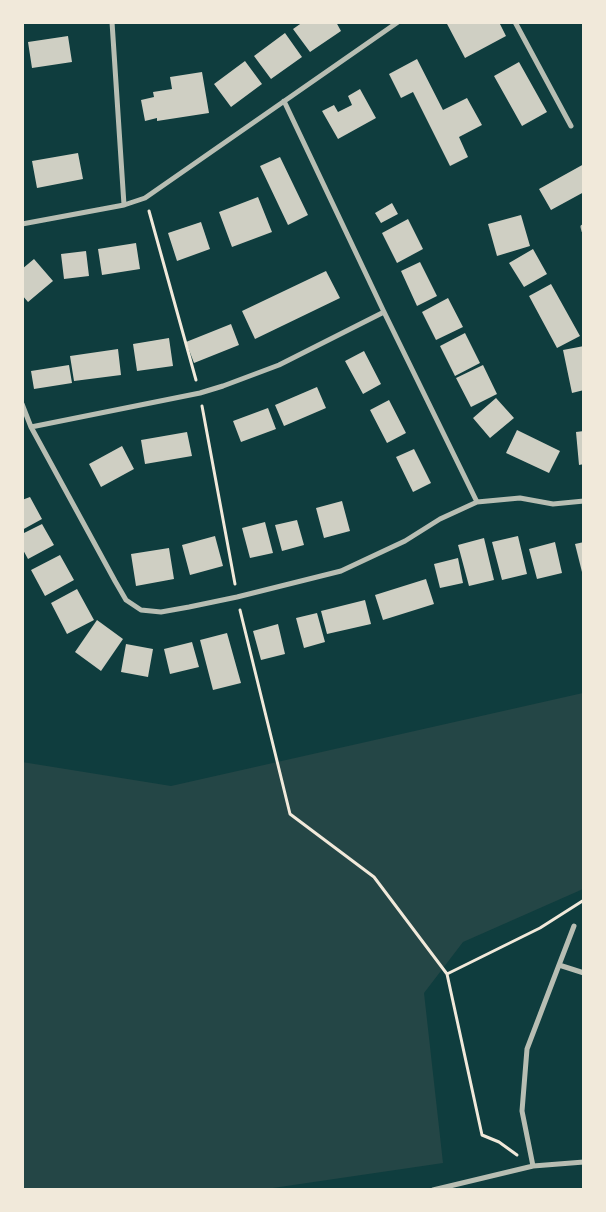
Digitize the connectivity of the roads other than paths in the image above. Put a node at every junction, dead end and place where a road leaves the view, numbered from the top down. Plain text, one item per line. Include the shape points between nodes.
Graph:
1 (112, 22) edge
2 (398, 22) edge
3 (514, 22) edge
4 (284, 101) junction
5 (571, 126) dead end
6 (124, 205) junction
7 (22, 224) edge
8 (384, 312) junction
9 (22, 404) edge
10 (31, 427) junction
11 (584, 501) edge
12 (477, 502) junction
13 (574, 926) dead end
14 (559, 965) junction
15 (584, 973) edge
16 (584, 1162) edge
17 (533, 1166) junction
18 (433, 1190) edge

1 - 6 street
2 - 4 street
3 - 5 street
4 - 6 street via 145,198
4 - 8 street
6 - 7 street
8 - 10 street via 279,365 223,386
8 - 12 street
9 - 10 street
10 - 12 street via 126,600 141,610 161,612 341,571
11 - 12 street via 553,504 520,498
13 - 14 street
14 - 15 street
14 - 17 street via 527,1049 522,1111
16 - 17 street
17 - 18 street

